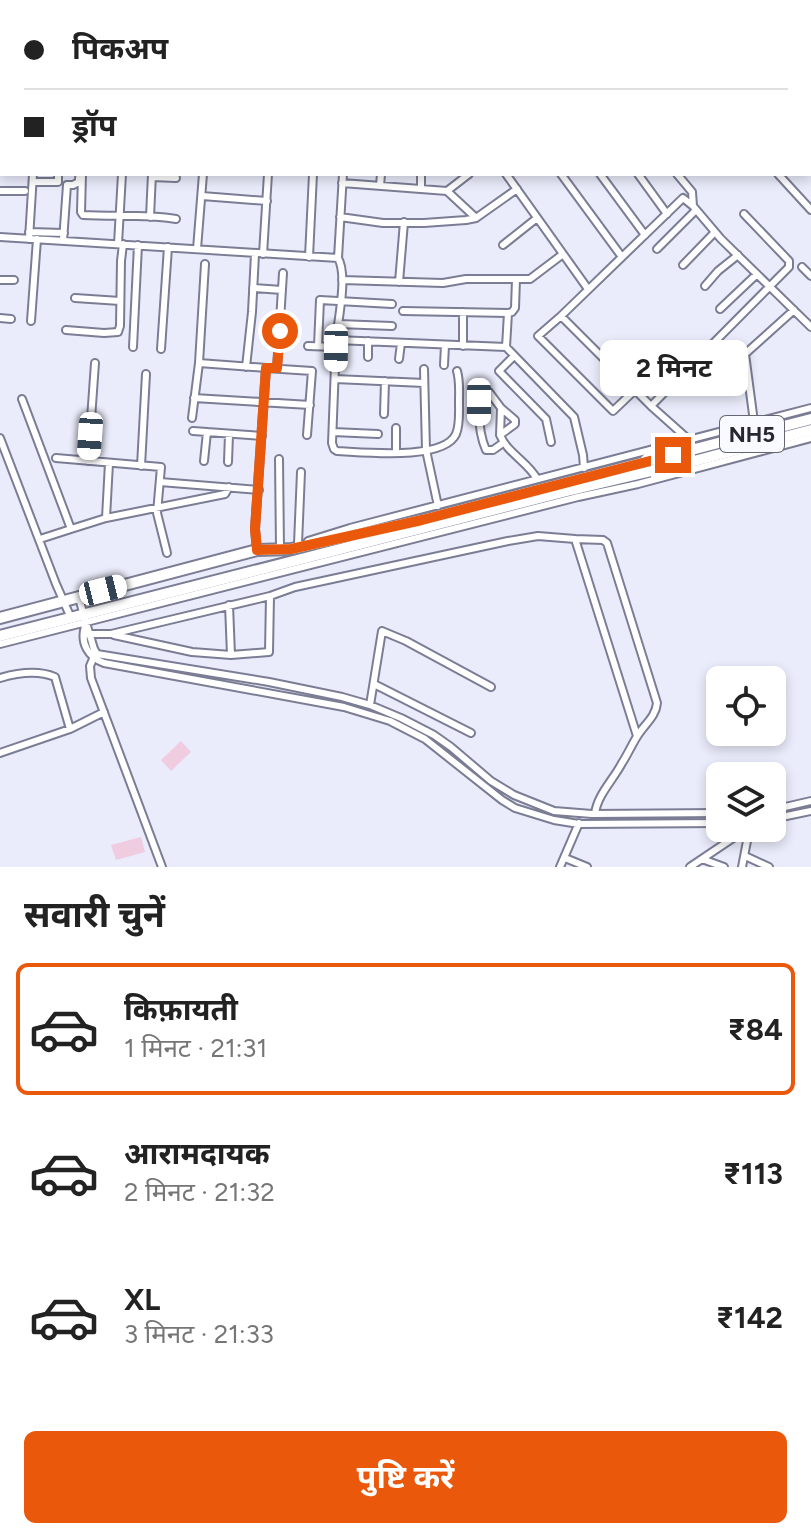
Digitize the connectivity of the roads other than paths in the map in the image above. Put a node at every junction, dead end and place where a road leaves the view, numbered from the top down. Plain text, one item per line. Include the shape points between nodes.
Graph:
1 (80, 176) edge
2 (81, 176) edge
3 (122, 176) edge
4 (152, 176) edge
5 (203, 176) edge
6 (268, 176) edge
7 (313, 176) edge
8 (343, 176) edge
9 (381, 176) edge
10 (421, 176) edge
11 (466, 176) edge
12 (507, 176) edge
13 (562, 176) edge
14 (601, 176) edge
15 (639, 176) edge
16 (679, 176) edge
17 (780, 176) edge
18 (33, 178) edge
19 (58, 178) edge
20 (176, 178) dead end
21 (342, 183) junction
22 (67, 185) junction
23 (380, 186) junction
24 (689, 188) junction
25 (421, 189) junction
26 (517, 189) junction
27 (0, 191) edge
28 (25, 191) dead end
29 (447, 191) junction
30 (202, 196) junction
31 (683, 198) junction
32 (267, 201) junction
33 (695, 208) junction
34 (811, 210) edge
35 (667, 214) junction
36 (744, 214) dead end
37 (119, 217) junction
38 (150, 217) junction
39 (340, 217) junction
40 (476, 218) junction
41 (537, 218) junction
42 (176, 219) dead end
43 (404, 222) junction
44 (715, 232) junction
45 (31, 235) junction
46 (64, 235) junction
47 (645, 235) junction
48 (0, 237) edge
49 (121, 244) junction
50 (138, 245) junction
51 (503, 245) dead end
52 (168, 247) junction
53 (197, 249) junction
54 (657, 249) dead end
55 (259, 254) junction
56 (563, 254) junction
57 (738, 255) junction
58 (309, 257) junction
59 (622, 257) junction
60 (338, 258) junction
61 (205, 264) dead end
62 (683, 265) dead end
63 (802, 267) dead end
64 (283, 273) dead end
65 (757, 274) junction
66 (811, 276) edge
67 (516, 279) junction
68 (0, 280) edge
69 (14, 280) dead end
70 (342, 280) junction
71 (399, 282) junction
72 (705, 286) dead end
73 (769, 286) junction
74 (253, 288) junction
75 (588, 289) junction
76 (282, 290) junction
77 (75, 298) dead end
78 (340, 300) junction
79 (120, 301) junction
80 (392, 304) dead end
81 (720, 309) dead end
82 (794, 310) junction
83 (403, 311) dead end
84 (463, 312) junction
85 (508, 313) junction
86 (561, 316) junction
87 (0, 318) edge
88 (11, 319) dead end
89 (31, 321) dead end
90 (338, 324) junction
91 (392, 326) dead end
92 (811, 327) edge
93 (66, 330) dead end
94 (368, 341) junction
95 (336, 343) junction
96 (401, 343) junction
97 (445, 345) junction
98 (308, 346) dead end
99 (318, 346) junction
100 (463, 346) junction
101 (133, 347) dead end
102 (506, 347) junction
103 (161, 349) dead end
104 (514, 356) junction
105 (368, 357) dead end
106 (399, 359) dead end
107 (95, 363) dead end
108 (199, 363) junction
109 (444, 365) dead end
110 (246, 367) junction
111 (266, 368) junction
112 (277, 368) junction
113 (424, 369) dead end
114 (457, 371) dead end
115 (146, 374) dead end
116 (335, 379) junction
117 (385, 381) junction
118 (424, 383) junction
119 (635, 390) junction
120 (194, 398) junction
121 (22, 399) dead end
122 (264, 402) junction
123 (310, 405) junction
124 (651, 406) junction
125 (501, 408) junction
126 (811, 408) edge
127 (384, 414) dead end
128 (192, 418) dead end
129 (811, 419) edge
130 (754, 422) junction
131 (396, 428) dead end
132 (811, 430) edge
133 (193, 431) dead end
134 (207, 432) junction
135 (333, 432) junction
136 (229, 434) junction
137 (307, 435) dead end
138 (500, 435) junction
139 (262, 436) junction
140 (0, 438) edge
141 (811, 438) edge
142 (688, 439) junction
143 (551, 442) dead end
144 (503, 443) junction
145 (657, 448) junction
146 (426, 450) junction
147 (380, 453) junction
148 (396, 453) junction
149 (693, 456) junction
150 (56, 458) dead end
151 (279, 459) dead end
152 (88, 461) junction
153 (204, 461) dead end
154 (228, 462) dead end
155 (109, 463) junction
156 (643, 464) junction
157 (141, 466) junction
158 (584, 468) junction
159 (301, 472) dead end
160 (537, 479) junction
161 (160, 482) junction
162 (593, 486) junction
163 (229, 487) junction
164 (259, 490) junction
165 (578, 497) junction
166 (438, 506) junction
167 (157, 508) junction
168 (106, 518) junction
169 (71, 529) junction
170 (40, 539) junction
171 (575, 539) junction
172 (290, 547) junction
173 (257, 550) junction
174 (167, 553) dead end
175 (270, 596) junction
176 (79, 597) junction
177 (64, 601) junction
178 (229, 605) junction
179 (0, 618) edge
180 (81, 621) junction
181 (86, 634) junction
182 (111, 634) junction
183 (0, 636) edge
184 (0, 644) edge
185 (231, 655) junction
186 (93, 659) junction
187 (0, 678) edge
188 (374, 684) junction
189 (491, 687) dead end
190 (370, 704) junction
191 (104, 712) junction
192 (366, 714) junction
193 (70, 729) junction
194 (471, 733) dead end
195 (637, 736) junction
196 (0, 753) edge
197 (811, 801) edge
198 (786, 807) edge
199 (811, 811) edge
200 (626, 813) junction
201 (706, 813) edge
202 (584, 814) junction
203 (595, 814) junction
204 (786, 816) edge
205 (626, 823) junction
206 (706, 823) edge
207 (579, 824) junction
208 (726, 842) edge
209 (747, 842) edge
210 (745, 856) junction
211 (565, 858) junction
212 (702, 859) junction
213 (162, 867) edge
214 (560, 867) edge
215 (587, 867) edge
216 (690, 867) edge
217 (724, 867) edge
218 (742, 867) edge
219 (769, 867) edge

1 - 22 street via 79,182
2 - 37 street via 83,215
3 - 37 street
4 - 20 street
4 - 38 street
5 - 30 street
6 - 32 street
7 - 58 street
8 - 21 street
9 - 23 street
10 - 25 street
11 - 29 street
12 - 26 street
13 - 59 street
14 - 47 street
15 - 35 street
16 - 24 street
17 - 34 street
18 - 19 street
18 - 45 street
19 - 22 street
21 - 23 street
21 - 39 street
22 - 46 street
23 - 25 street
24 - 31 street
24 - 33 street
25 - 29 street
26 - 40 street
26 - 41 street
27 - 28 street
29 - 40 street
30 - 32 street
30 - 53 street
31 - 33 street
31 - 35 street
32 - 55 street
33 - 44 street
33 - 54 street
35 - 47 street
36 - 73 street via 789,261
37 - 38 street
37 - 49 street
38 - 42 street
39 - 43 street
39 - 60 street
40 - 43 street
41 - 51 street
41 - 56 street
43 - 71 street
44 - 57 street
44 - 62 street
45 - 46 street
45 - 48 street
45 - 89 street
46 - 49 street
47 - 59 street
49 - 50 street
49 - 79 street
50 - 52 street
50 - 101 street
52 - 53 street
52 - 103 street
53 - 55 street
55 - 58 street
55 - 74 street
56 - 67 street via 530,279
56 - 75 street
57 - 65 street
57 - 72 street
58 - 60 street
59 - 75 street
60 - 70 street
61 - 108 street
63 - 66 street
64 - 76 street
65 - 73 street
65 - 81 street
67 - 71 street
67 - 85 street via 515,308
68 - 69 street
70 - 71 street
70 - 78 street
73 - 82 street
73 - 124 street
74 - 76 street
74 - 110 street
75 - 86 street
76 - 112 street
77 - 79 street
78 - 80 street
78 - 90 street
78 - 99 street via 319,302
79 - 93 street via 118,332
82 - 92 street
82 - 130 street via 745,354
83 - 84 street
84 - 85 street
84 - 100 street
85 - 102 street
86 - 119 street
86 - 119 street via 538,336 613,411
87 - 88 street
90 - 91 street
90 - 95 street
94 - 95 street
94 - 96 street
94 - 105 street
95 - 99 street
95 - 116 street
96 - 97 street
96 - 106 street
97 - 100 street
97 - 109 street
98 - 99 street
100 - 102 street
102 - 104 street
104 - 143 street via 499,371 546,419
104 - 158 street via 574,417
107 - 152 street
108 - 110 street
108 - 120 street
110 - 111 street
111 - 112 street
111 - 122 street
112 - 123 street via 312,371
113 - 118 street
114 - 146 street via 457,432 447,445
115 - 157 street
116 - 117 street
116 - 135 street
117 - 118 street
117 - 127 street
118 - 146 street
119 - 124 street
120 - 122 street
120 - 128 street
121 - 169 street
122 - 123 street
122 - 139 street
123 - 137 street
124 - 142 street
125 - 138 street
125 - 138 street via 515,424
125 - 144 street via 489,392 480,392 479,425 486,450
126 - 130 street
129 - 149 highway, NH5
130 - 142 street
131 - 148 street
132 - 149 highway, NH5
133 - 134 street
134 - 136 street
134 - 153 street
135 - 147 street via 337,451
135 - 147 street via 379,435
136 - 139 street
136 - 154 street
138 - 144 street
139 - 164 street
140 - 170 street
141 - 165 street
142 - 145 street
144 - 160 street
145 - 156 highway
145 - 158 street
146 - 148 street
146 - 166 street
147 - 148 street
149 - 156 highway, NH5
149 - 162 highway, NH5
150 - 152 street
151 - 172 street
152 - 155 street
155 - 157 street
155 - 168 street
156 - 172 highway, NH5
157 - 161 street via 161,467
158 - 160 street
159 - 172 street
160 - 166 street
161 - 163 street
161 - 167 street
162 - 165 highway
162 - 180 highway, NH5
163 - 164 street
163 - 167 street via 225,494
164 - 173 street
165 - 180 street
166 - 172 street
167 - 168 street
167 - 174 street
168 - 169 street
169 - 170 street
170 - 177 street
171 - 175 street via 538,536 508,541
171 - 195 street
171 - 195 street via 607,543 625,600 657,703 657,711
172 - 173 highway, NH5
173 - 176 highway, NH5
175 - 178 street
175 - 185 street via 269,652
176 - 177 highway, NH5
176 - 180 street
177 - 179 highway, NH5
177 - 180 street
178 - 182 street
178 - 185 street
180 - 181 street
180 - 183 highway, NH5
180 - 184 street
181 - 182 street
181 - 186 street
181 - 190 street via 102,656
182 - 185 street
186 - 191 street via 89,672
186 - 192 street
187 - 193 street via 27,673 55,677
188 - 189 street via 382,631
188 - 190 street
188 - 194 street
190 - 192 street
190 - 202 street via 434,735 514,795 554,811
191 - 193 street
191 - 213 street
192 - 207 street via 425,739 515,808
193 - 196 street
195 - 203 street
197 - 198 street
199 - 204 street
200 - 201 street
200 - 203 street
200 - 205 street
202 - 203 street
202 - 207 street
205 - 206 street
205 - 207 street
207 - 211 street
208 - 212 street
209 - 210 street
210 - 218 street
210 - 219 street
211 - 214 street
211 - 215 street
212 - 216 street
212 - 217 street

